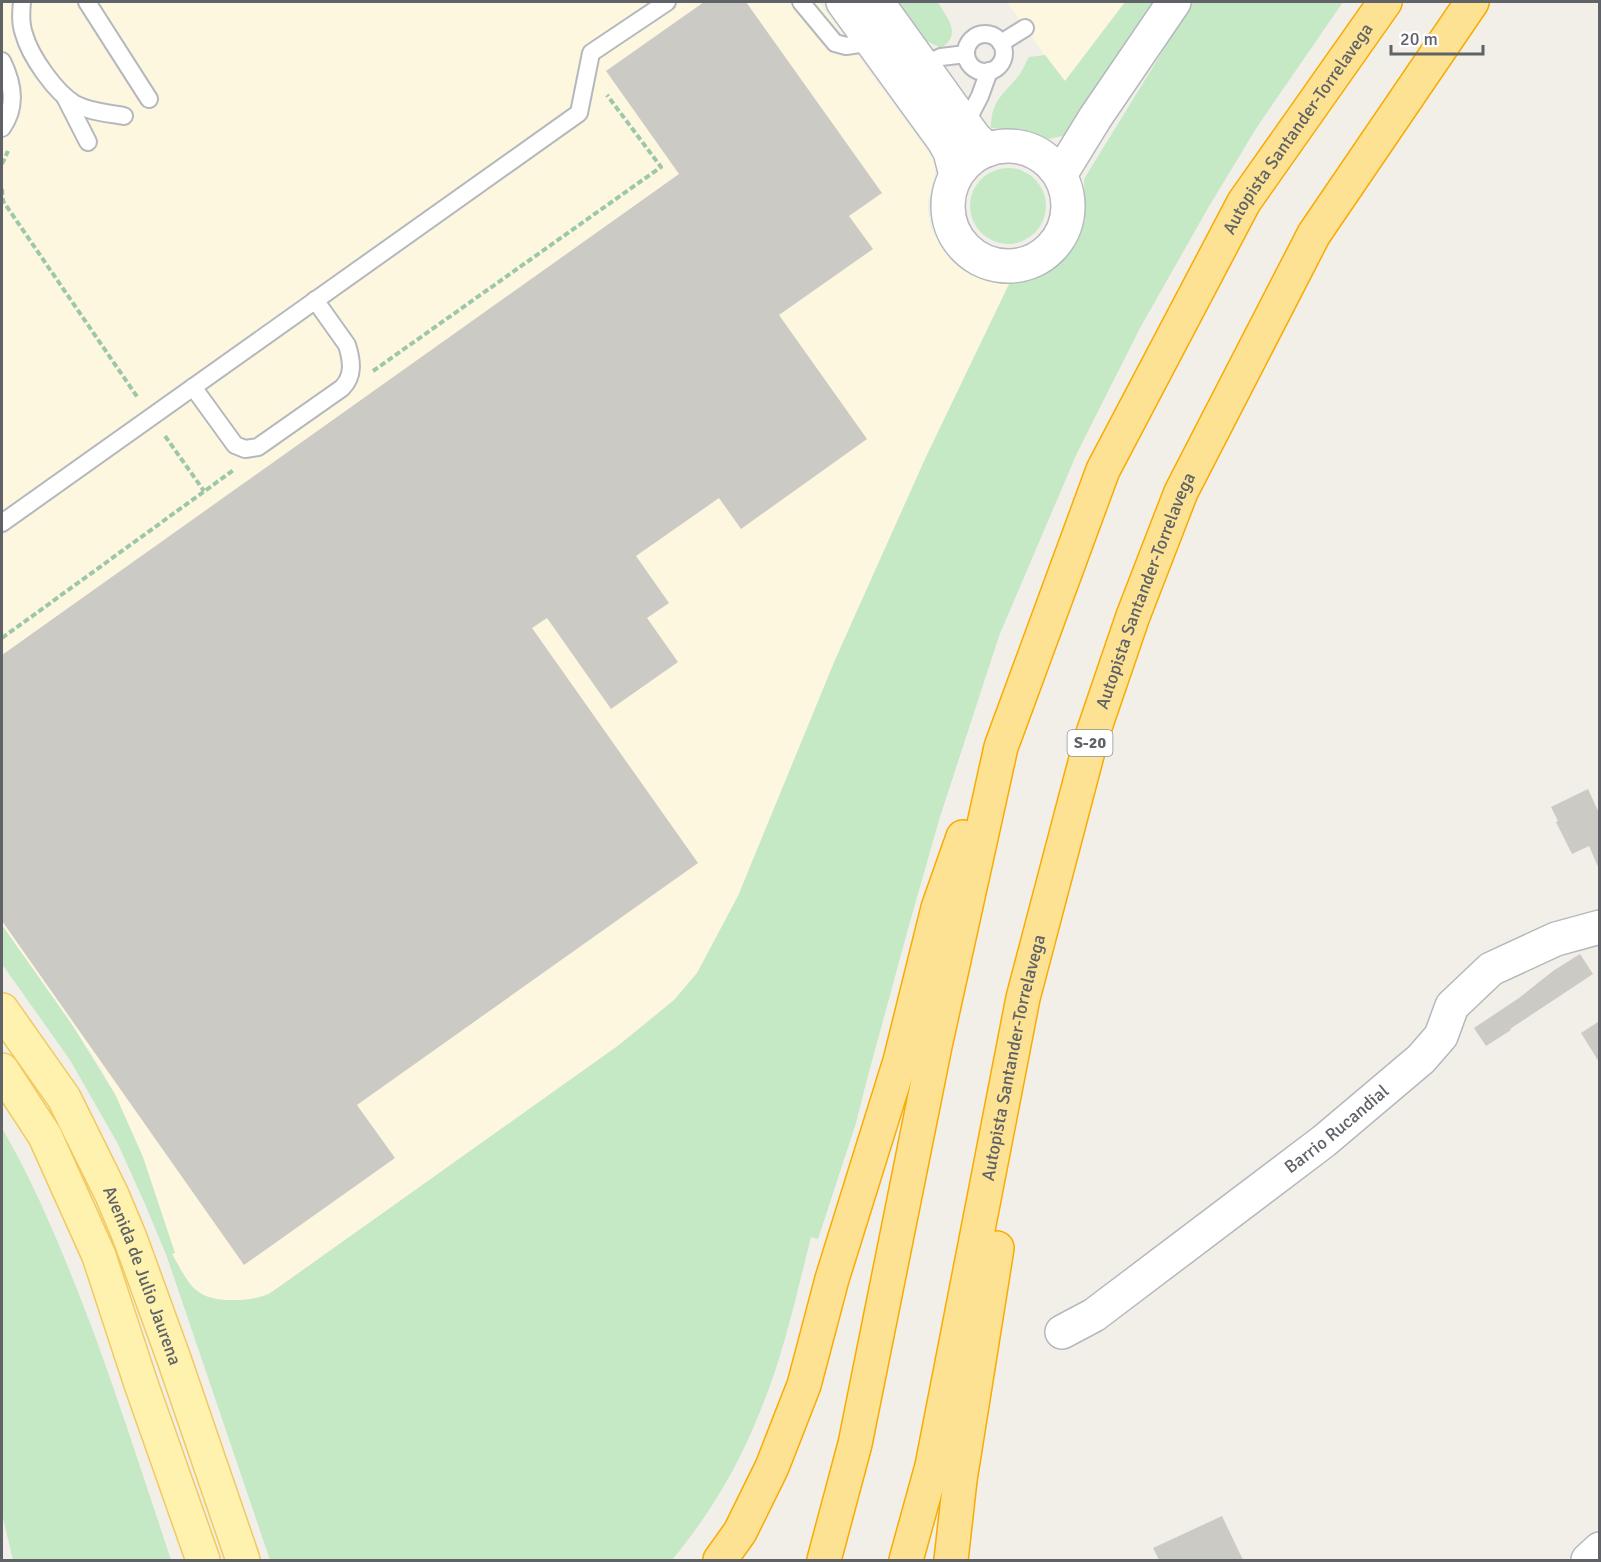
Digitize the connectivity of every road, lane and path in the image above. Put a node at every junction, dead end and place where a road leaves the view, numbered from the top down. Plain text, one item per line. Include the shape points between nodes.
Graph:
1 (22, 2) edge
2 (87, 2) edge
3 (667, 2) edge
4 (801, 2) edge
5 (843, 2) edge
6 (877, 2) edge
7 (1174, 2) edge
8 (1385, 2) edge
9 (1473, 2) edge
10 (1025, 28) dead end
11 (873, 42) junction
12 (1001, 43) junction
13 (966, 54) junction
14 (2, 62) edge
15 (923, 65) junction
16 (989, 71) junction
17 (604, 91) dead end
18 (64, 95) junction
19 (149, 99) dead end
20 (124, 116) dead end
21 (965, 125) junction
22 (2, 128) edge
23 (88, 142) dead end
24 (987, 150) junction
25 (956, 175) junction
26 (1060, 175) junction
27 (2, 189) edge
28 (315, 300) junction
29 (369, 374) dead end
30 (192, 387) junction
31 (151, 417) junction
32 (242, 464) dead end
33 (204, 491) junction
34 (2, 523) edge
35 (2, 638) edge
36 (1092, 736) junction
37 (1001, 747) junction
38 (1599, 927) edge
39 (2, 1010) edge
40 (2, 1070) edge
41 (1062, 1332) dead end
42 (1599, 1549) edge
43 (203, 1560) edge
44 (243, 1560) edge
45 (720, 1560) edge
46 (825, 1560) edge
47 (906, 1560) edge
48 (951, 1560) edge
49 (1588, 1560) edge

1 - 18 lane via 21,22 27,43
2 - 19 lane
3 - 28 lane via 591,53 579,113
4 - 11 lane via 835,43 846,46
5 - 11 street
6 - 15 street
7 - 26 street
8 - 37 highway, Autopista Santander-Torrelavega via 1244,202 1103,470
9 - 36 highway, Autopista Santander-Torrelavega / S-20 via 1314,234 1181,492
10 - 12 lane
11 - 25 street via 944,141
12 - 13 lane via 987,34 977,35
12 - 16 lane via 1002,60
13 - 15 lane via 941,57
13 - 16 lane via 973,68
14 - 22 lane via 12,97
15 - 21 street
16 - 21 lane
17 - 29 path via 661,167
18 - 20 lane via 93,111
18 - 23 lane
21 - 24 street
24 - 25 street via 969,160
24 - 26 street via 1014,146 1032,151 1048,160
25 - 26 street via 948,205 955,235 976,258 1006,267 1037,259 1061,236 1069,206
27 - 31 path via 3,201
28 - 30 lane
28 - 30 lane via 350,354 350,377 342,388 258,447 244,450 235,445
30 - 31 lane
31 - 33 path
31 - 34 lane
32 - 33 path
33 - 35 path
36 - 47 highway, Autopista Santander-Torrelavega / S-20 via 1023,998 932,1466
36 - 48 highway via 1051,969 1020,1105 960,1480
37 - 45 highway via 938,908 900,1061 832,1279 804,1385 772,1467 740,1532
37 - 46 highway, Autopista Santander-Torrelavega via 935,1046 855,1444
38 - 41 street, Barrio Rucandial via 1556,939 1491,969 1452,1006 1441,1036 1421,1059 1324,1141 1104,1308
39 - 44 main road, Avenida de Julio Jaurena via 64,1098 112,1195 160,1318
40 - 43 main road, Avenida de Julio Jaurena via 45,1136 99,1256
42 - 49 street

